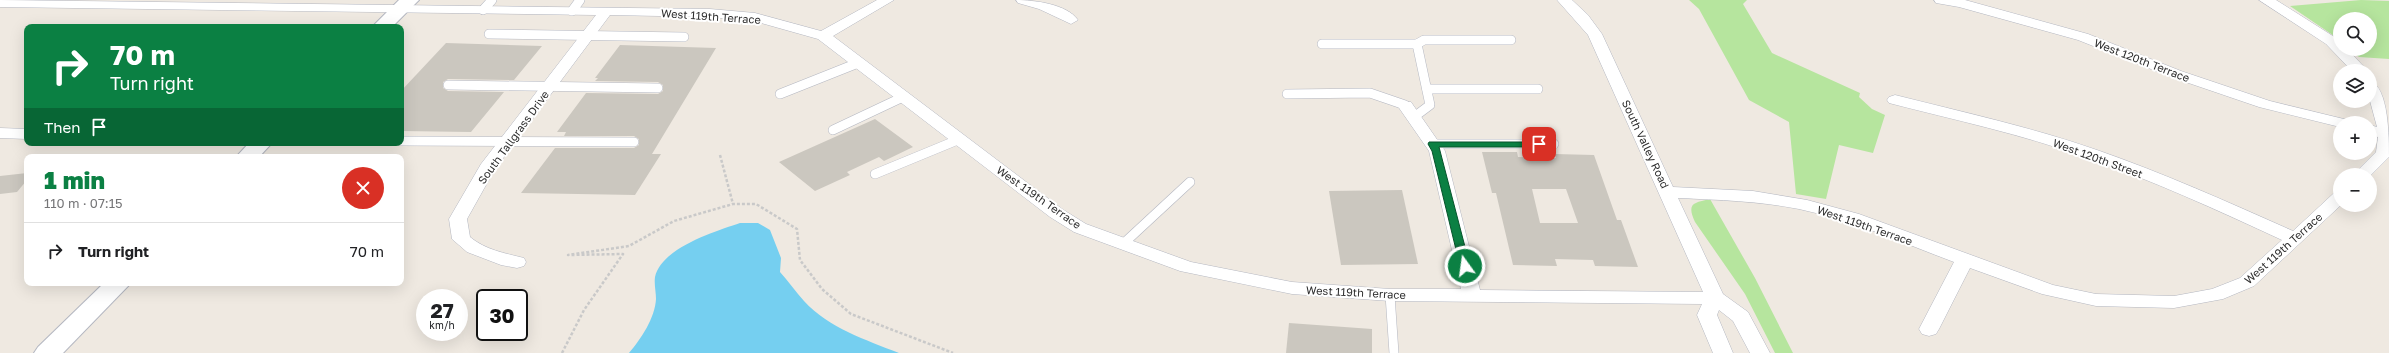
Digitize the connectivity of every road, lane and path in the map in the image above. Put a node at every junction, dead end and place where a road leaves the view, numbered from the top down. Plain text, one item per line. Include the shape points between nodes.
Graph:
1 (886, 0) edge
2 (1023, 0) edge
3 (1564, 0) edge
4 (1941, 0) edge
5 (2266, 0) edge
6 (0, 3) edge
7 (405, 5) edge
8 (487, 5) edge
9 (576, 5) edge
10 (606, 11) junction
11 (1071, 20) dead end
12 (384, 24) edge
13 (489, 34) dead end
14 (588, 35) junction
15 (822, 36) junction
16 (684, 37) dead end
17 (1511, 40) dead end
18 (1322, 44) dead end
19 (1417, 44) junction
20 (858, 63) junction
21 (2353, 64) edge
22 (448, 84) dead end
23 (549, 86) junction
24 (658, 88) dead end
25 (1427, 89) junction
26 (1538, 89) dead end
27 (780, 94) dead end
28 (1286, 94) dead end
29 (904, 97) junction
30 (2377, 97) edge
31 (1895, 100) dead end
32 (1410, 111) junction
33 (2333, 121) edge
34 (833, 130) dead end
35 (2377, 132) edge
36 (0, 134) edge
37 (24, 134) edge
38 (2388, 134) junction
39 (960, 140) junction
40 (404, 142) edge
41 (507, 142) junction
42 (634, 142) dead end
43 (1432, 144) junction
44 (1554, 144) dead end
45 (258, 146) edge
46 (250, 154) edge
47 (720, 156) dead end
48 (2368, 168) edge
49 (875, 174) dead end
50 (1190, 182) dead end
51 (1668, 192) junction
52 (2333, 202) edge
53 (733, 204) junction
54 (2294, 238) junction
55 (1123, 244) junction
56 (1964, 261) junction
57 (517, 262) dead end
58 (116, 286) edge
59 (1390, 295) junction
60 (1472, 295) junction
61 (1715, 298) junction
62 (1929, 329) dead end
63 (48, 353) edge
64 (562, 353) edge
65 (953, 353) edge
66 (1394, 353) edge
67 (1723, 353) edge
68 (1760, 353) edge

1 - 15 street
2 - 11 street via 1044,6
3 - 51 street, South Valley Road via 1595,34
4 - 33 street, West 120th Terrace via 2083,37 2176,74 2265,104
5 - 21 street via 2331,41
6 - 7 street
7 - 8 street, West 119th Terrace
7 - 12 street
8 - 9 street, West 119th Terrace
9 - 10 street, West 119th Terrace
10 - 14 street, South Tallgrass Drive
10 - 15 street, West 119th Terrace via 710,13 755,17 777,21
13 - 14 lane
14 - 16 lane
14 - 23 street, South Tallgrass Drive
15 - 20 street, West 119th Terrace
17 - 19 lane via 1424,40
18 - 19 lane
19 - 25 lane
20 - 27 lane
20 - 29 street, West 119th Terrace
22 - 23 lane
23 - 24 lane
23 - 41 street, South Tallgrass Drive
25 - 26 lane
25 - 32 lane via 1430,105
28 - 32 lane via 1370,94
29 - 34 lane
29 - 39 street, West 119th Terrace
30 - 38 street
31 - 54 street, West 120th Street via 2091,154 2230,209
32 - 43 street
35 - 38 street
36 - 37 street
38 - 48 street via 2385,151
39 - 49 lane
39 - 55 street, West 119th Terrace via 1080,228
40 - 41 lane
41 - 42 lane
41 - 57 street, South Tallgrass Drive via 487,168 458,219 461,239 473,250 488,257
43 - 44 lane
43 - 60 street via 1437,151
45 - 46 street
47 - 53 path
50 - 55 lane
51 - 56 street, West 119th Terrace via 1752,196 1801,204 1853,218
51 - 61 street, South Valley Road
52 - 54 street, West 119th Terrace
53 - 64 path via 674,221 629,246 568,255 623,254 584,310
53 - 65 path via 756,204 797,229 800,260 822,289 851,314
54 - 56 street, West 119th Terrace via 2247,282 2216,295 2174,302 2133,302 2076,297
55 - 59 street, West 119th Terrace via 1187,267 1292,288
56 - 62 street
58 - 63 street
59 - 60 street, West 119th Terrace
59 - 66 lane
60 - 61 street, West 119th Terrace
61 - 67 street via 1707,315
61 - 68 street via 1741,316

